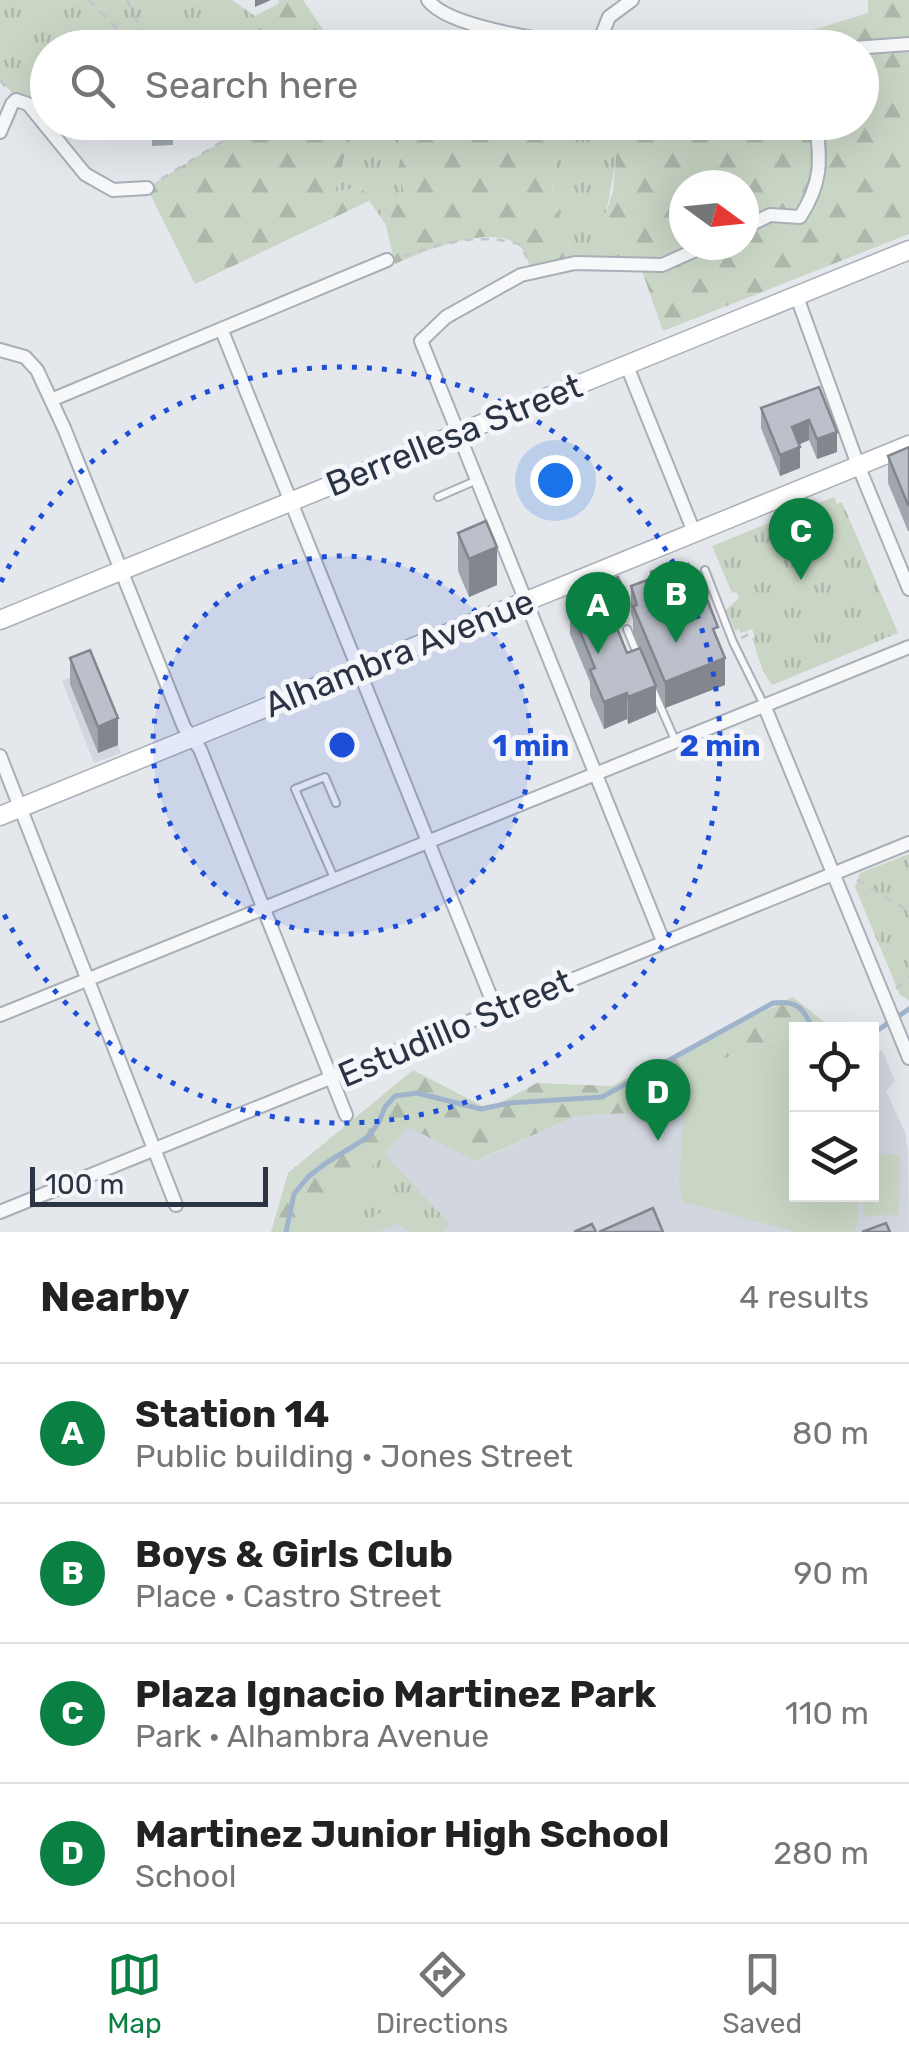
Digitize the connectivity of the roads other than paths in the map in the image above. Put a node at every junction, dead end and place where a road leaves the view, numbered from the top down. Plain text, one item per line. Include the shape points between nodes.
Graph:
1 (428, 0) edge
2 (632, 0) edge
3 (498, 30) edge
4 (605, 30) edge
5 (909, 44) edge
6 (879, 46) edge
7 (30, 106) edge
8 (0, 132) edge
9 (57, 140) edge
10 (818, 140) edge
11 (147, 188) road end
12 (759, 220) edge
13 (909, 250) edge
14 (387, 260) road end
15 (673, 260) edge
16 (796, 297) junction
17 (222, 331) junction
18 (0, 350) edge
19 (627, 366) junction
20 (51, 400) junction
21 (460, 431) junction
22 (909, 445) edge
23 (858, 465) junction
24 (478, 480) junction
25 (438, 497) dead end
26 (289, 501) junction
27 (694, 532) junction
28 (119, 569) junction
29 (704, 570) dead end
30 (909, 590) edge
31 (524, 602) junction
32 (0, 620) edge
33 (627, 629) dead end
34 (909, 646) edge
35 (357, 669) junction
36 (646, 675) edge
37 (653, 690) edge
38 (764, 705) junction
39 (192, 738) junction
40 (676, 742) junction
41 (0, 756) edge
42 (595, 774) junction
43 (336, 803) dead end
44 (21, 807) junction
45 (0, 816) edge
46 (427, 843) junction
47 (909, 843) edge
48 (833, 874) junction
49 (334, 879) junction
50 (264, 907) junction
51 (664, 942) junction
52 (89, 978) junction
53 (496, 1010) junction
54 (0, 1015) edge
55 (909, 1058) edge
56 (331, 1080) junction
57 (346, 1116) dead end
58 (157, 1150) junction
59 (176, 1205) dead end
60 (0, 1212) edge

1 - 3 street via 456,20
2 - 4 street via 609,17
5 - 6 street
7 - 8 street via 16,100
9 - 11 street via 85,174 113,190
10 - 12 street via 814,196 800,217
13 - 16 main road, Berrellesa Street
14 - 17 street
15 - 21 street via 576,263 521,274 446,316 421,341
16 - 19 main road, Berrellesa Street
16 - 23 street
17 - 20 street
17 - 26 street
18 - 20 street via 37,370
19 - 21 main road, Berrellesa Street
19 - 27 street
20 - 28 street
21 - 24 street
21 - 26 main road, Berrellesa Street
22 - 23 main road, Alhambra Avenue
23 - 27 main road, Alhambra Avenue
23 - 30 street
24 - 25 lane
24 - 31 street
26 - 28 main road, Berrellesa Street
26 - 35 street
27 - 31 main road, Alhambra Avenue
28 - 32 main road, Berrellesa Street
28 - 39 street
29 - 38 lane
31 - 35 main road, Alhambra Avenue
31 - 42 street
33 - 36 lane
34 - 38 street
35 - 39 main road, Alhambra Avenue
35 - 46 street
37 - 40 lane
38 - 40 street
38 - 48 street
39 - 44 main road, Alhambra Avenue
39 - 50 street
40 - 42 street
41 - 44 street
42 - 46 street
42 - 51 street
43 - 49 lane via 325,776 295,790
44 - 45 main road, Alhambra Avenue
44 - 52 street
46 - 49 street
46 - 53 street
47 - 48 street, Estudillo Street
48 - 51 street, Estudillo Street
48 - 55 street
49 - 50 street
50 - 52 street
50 - 56 street
51 - 53 street, Estudillo Street
52 - 54 street
52 - 58 street
53 - 56 street, Estudillo Street
56 - 57 street
56 - 58 street, Estudillo Street
58 - 59 street
58 - 60 street, Estudillo Street

